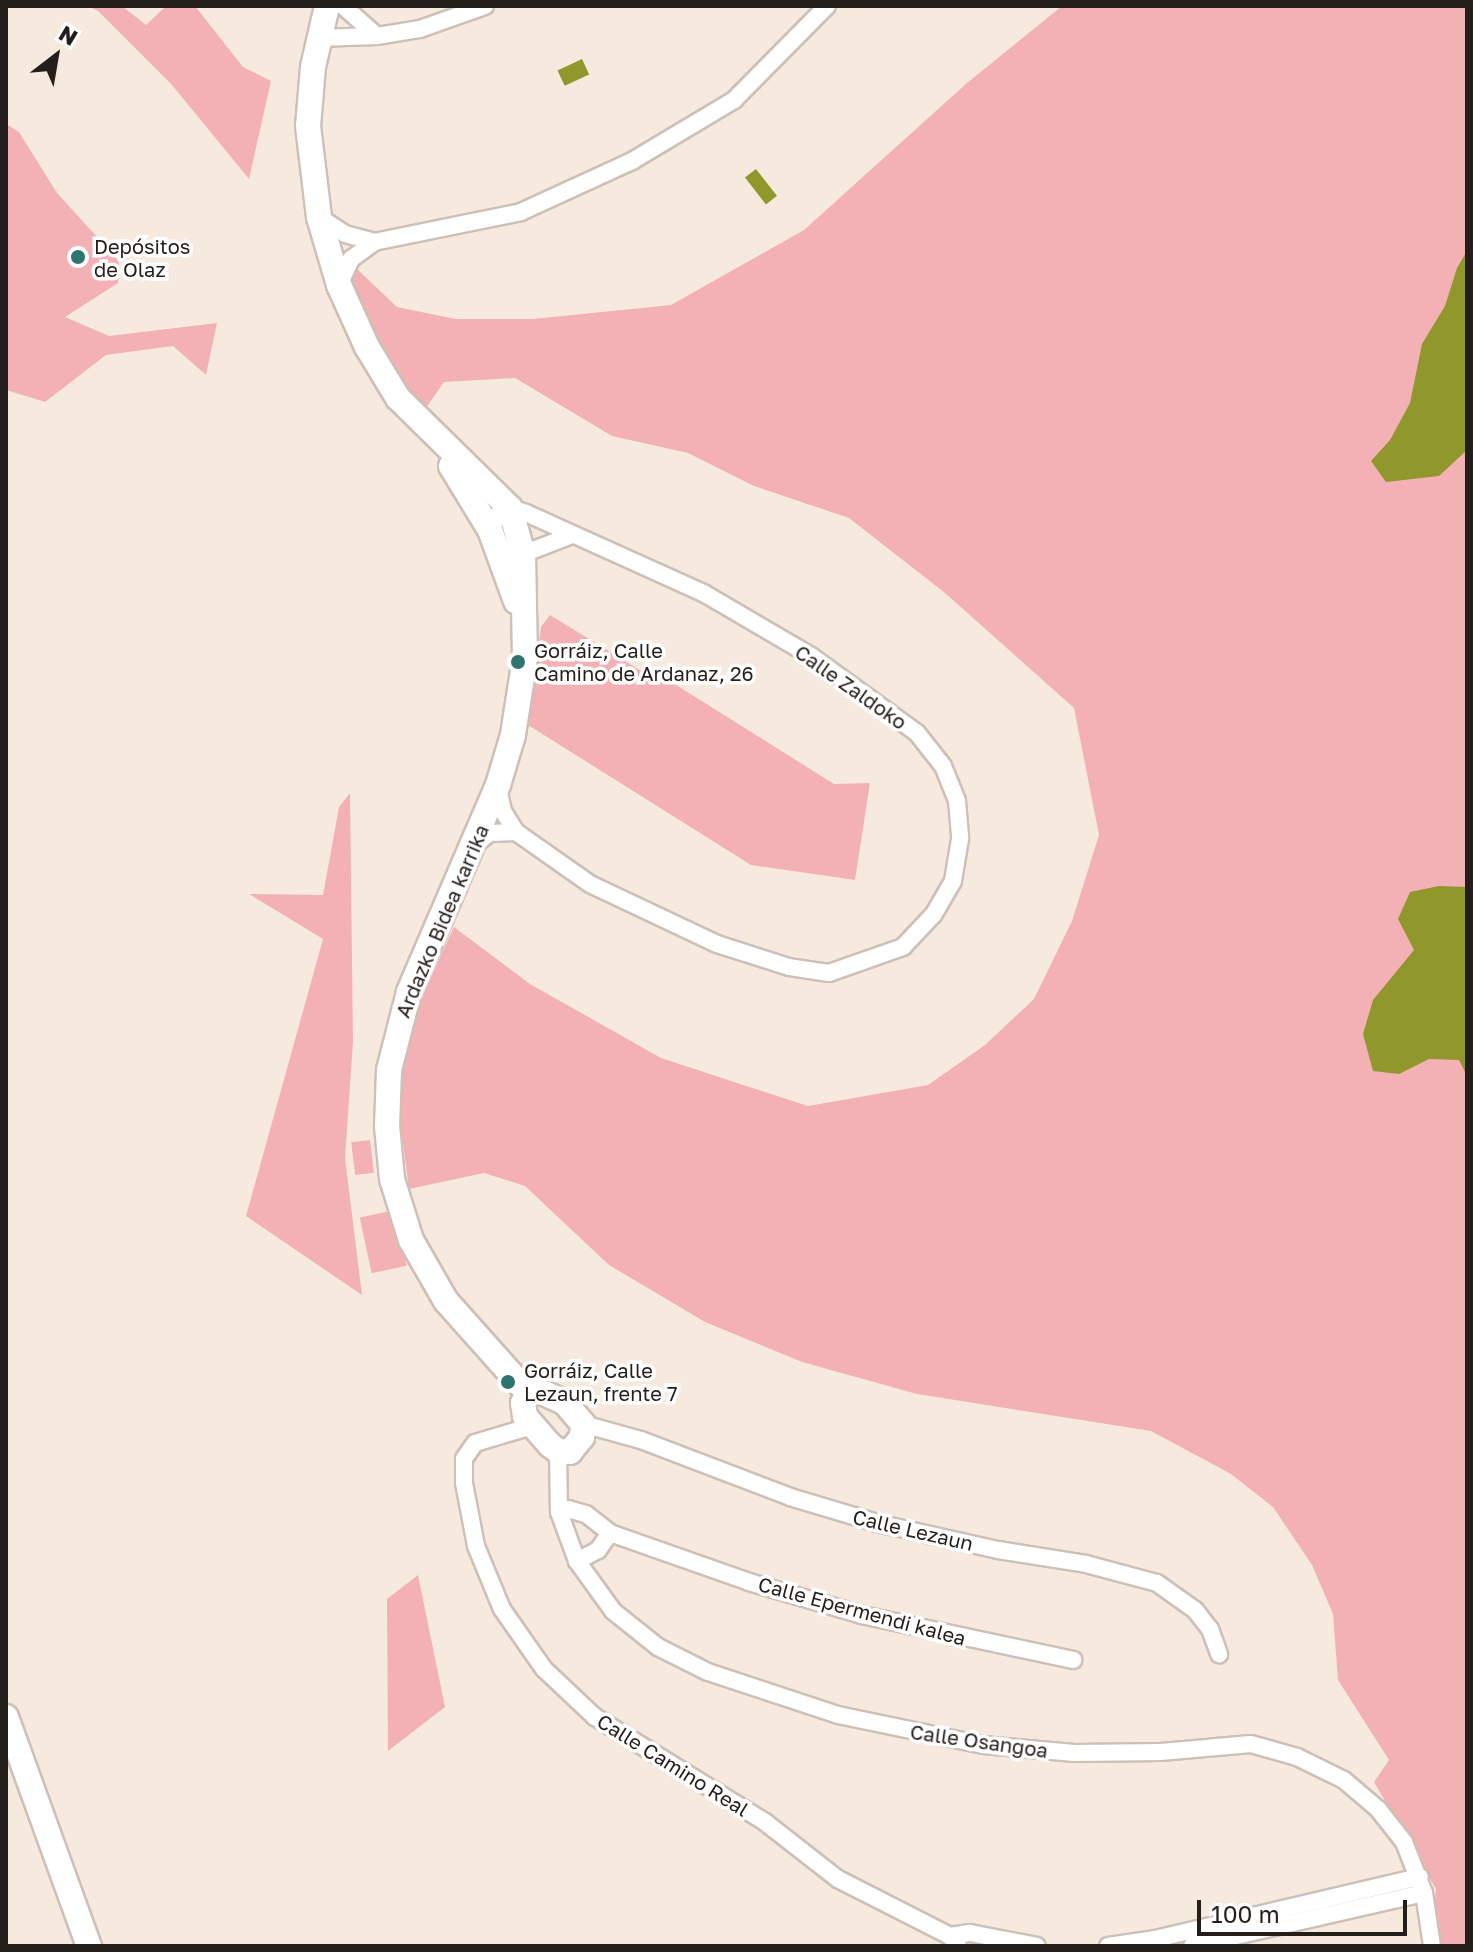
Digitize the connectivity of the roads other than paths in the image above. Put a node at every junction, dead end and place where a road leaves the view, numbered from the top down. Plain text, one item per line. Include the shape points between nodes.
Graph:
1 (327, 6) edge
2 (343, 6) edge
3 (485, 6) edge
4 (827, 6) edge
5 (377, 36) junction
6 (318, 38) junction
7 (319, 217) junction
8 (374, 242) junction
9 (339, 285) junction
10 (422, 424) junction
11 (518, 510) junction
12 (572, 535) junction
13 (493, 538) junction
14 (526, 553) junction
15 (524, 623) junction
16 (498, 785) junction
17 (516, 832) junction
18 (474, 845) junction
19 (522, 1386) junction
20 (583, 1424) junction
21 (532, 1426) junction
22 (558, 1451) junction
23 (559, 1512) junction
24 (610, 1533) junction
25 (577, 1561) junction
26 (1219, 1654) dead end
27 (1073, 1660) dead end
28 (6, 1717) edge
29 (1420, 1877) junction
30 (1424, 1893) junction
31 (954, 1941) edge
32 (89, 1946) edge
33 (1037, 1946) edge
34 (1108, 1946) edge
35 (1192, 1946) edge
36 (1432, 1946) edge

1 - 6 street, Ardazko Bidea karrika
2 - 5 street
3 - 5 street via 420,29
4 - 8 street via 734,100 632,161 521,212
5 - 6 street
6 - 7 street, Ardazko Bidea karrika via 308,126
7 - 8 street via 345,234
7 - 9 street, Ardazko Bidea karrika
8 - 9 street via 351,259
9 - 10 street, Ardazko Bidea karrika via 367,347 398,398
10 - 11 street, Ardazko Bidea karrika
10 - 13 street, Ardazko Bidea karrika via 475,500
11 - 12 street, Calle Zaldoko
11 - 13 street via 499,513
11 - 14 street, Ardazko Bidea karrika
12 - 14 street
12 - 17 street, Calle Zaldoko via 705,594 811,656 917,733 943,766 957,801 960,839 953,881 933,915 903,947 829,973 789,967 652,917 590,884
13 - 14 street
13 - 15 street, Ardazko Bidea karrika
14 - 15 street, Ardazko Bidea karrika
15 - 16 street, Ardazko Bidea karrika via 522,688
16 - 17 street via 503,811
16 - 18 street, Ardazko Bidea karrika
17 - 18 street via 490,833
18 - 19 street, Ardazko Bidea karrika via 396,1033 387,1126 392,1179 411,1240 446,1301
19 - 20 street via 555,1396
19 - 21 street via 525,1416
20 - 22 street via 577,1446 570,1452
20 - 26 street, Calle Lezaun via 877,1523 1157,1583 1195,1610 1210,1629
21 - 22 street
21 - 31 street, Calle Camino Real via 475,1443 464,1459 464,1483 476,1546 502,1609 544,1669 595,1717 765,1822 838,1879
22 - 23 street, Calle Osangoa
23 - 24 street, Calle Epermendi kalea via 586,1514
23 - 25 street, Calle Osangoa
24 - 25 street via 598,1550
24 - 27 street, Calle Epermendi kalea via 862,1615
25 - 29 street, Calle Osangoa via 613,1611 658,1647 708,1672 838,1715 983,1745 1075,1753 1251,1744 1297,1757 1344,1780 1378,1809 1404,1842
28 - 32 street
29 - 30 street, Calle Osangoa
29 - 34 street
30 - 35 street
30 - 36 street, Calle Osangoa
31 - 33 street, Calle Camino Real via 970,1933

